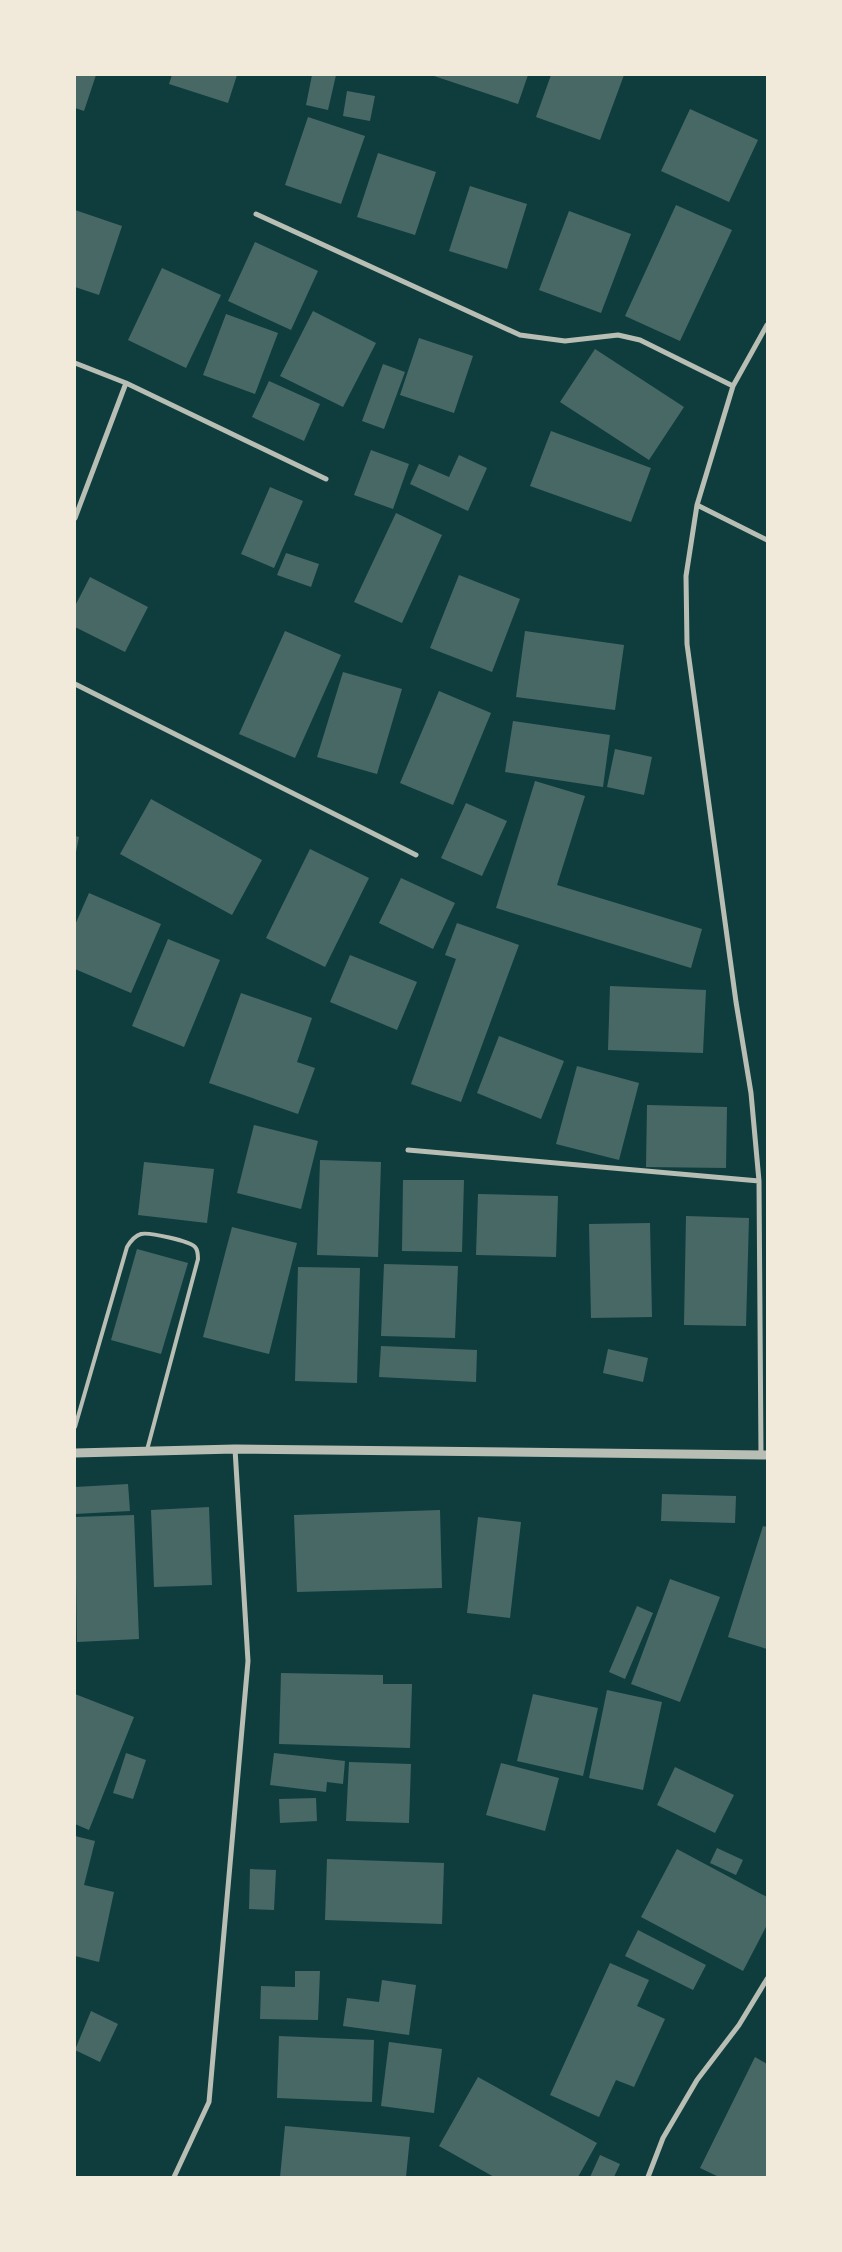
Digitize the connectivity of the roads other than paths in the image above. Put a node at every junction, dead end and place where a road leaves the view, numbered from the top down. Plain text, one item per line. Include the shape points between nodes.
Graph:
1 (256, 214) dead end
2 (767, 325) edge
3 (75, 363) edge
4 (126, 383) junction
5 (733, 386) junction
6 (326, 479) dead end
7 (697, 505) junction
8 (75, 518) edge
9 (767, 540) edge
10 (75, 684) edge
11 (416, 856) dead end
12 (408, 1150) dead end
13 (759, 1181) junction
14 (75, 1427) edge
15 (235, 1449) junction
16 (147, 1450) junction
17 (75, 1453) edge
18 (764, 1455) edge
19 (767, 1978) edge
20 (174, 2177) edge
21 (648, 2177) edge

1 - 5 street via 520,335 565,341 618,335 640,340
2 - 5 street
3 - 4 street
4 - 6 street
4 - 8 street
5 - 7 street
7 - 9 street
7 - 13 street via 686,576 687,644 751,1093
10 - 11 street
12 - 13 street
13 - 18 street
14 - 16 lane via 126,1247 140,1234 150,1233 192,1245 198,1252 198,1259
15 - 16 street
15 - 18 street
15 - 20 street via 248,1661 210,2102
16 - 17 street
19 - 21 street via 663,2138

